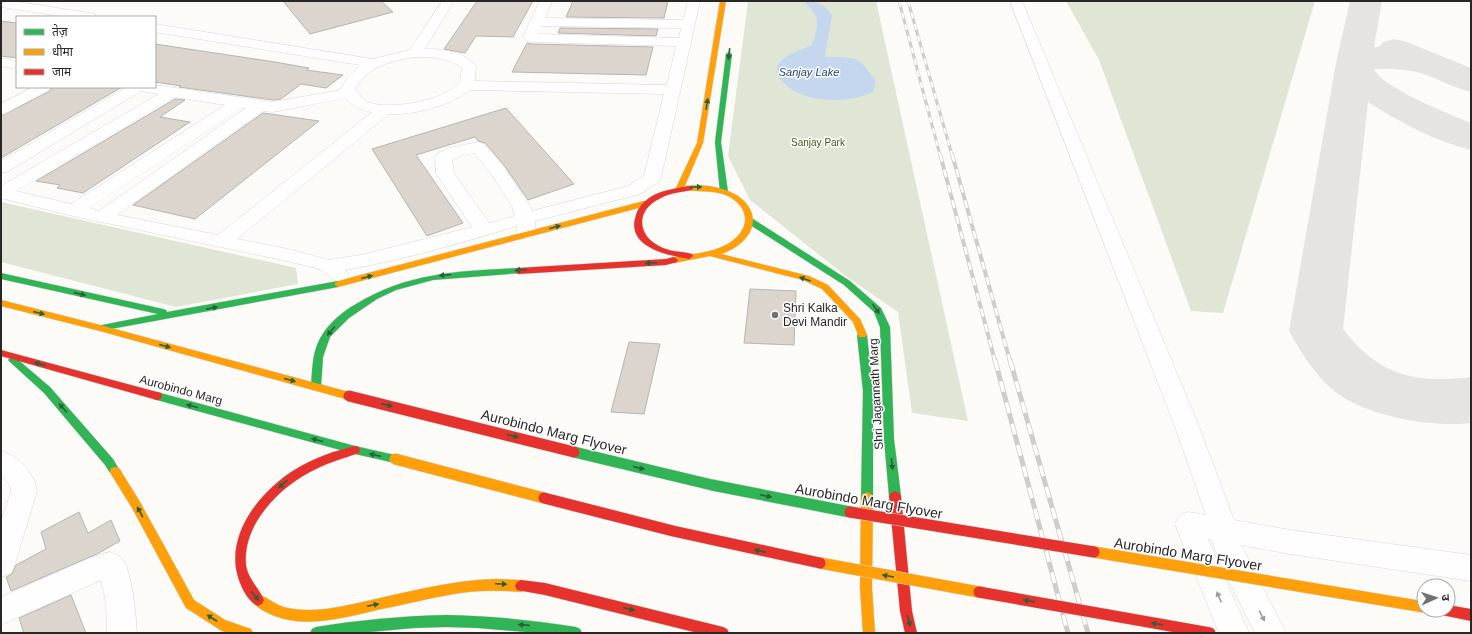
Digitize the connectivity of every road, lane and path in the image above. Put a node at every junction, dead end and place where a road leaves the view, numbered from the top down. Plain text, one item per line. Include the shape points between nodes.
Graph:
1 (448, 1) edge
2 (546, 1) edge
3 (694, 1) edge
4 (723, 1) edge
5 (1016, 1) edge
6 (76, 2) edge
7 (1, 3) edge
8 (56, 12) junction
9 (83, 16) edge
10 (537, 22) junction
11 (689, 24) junction
12 (156, 28) edge
13 (684, 42) junction
14 (730, 48) dead end
15 (415, 53) junction
16 (1, 62) edge
17 (374, 63) junction
18 (16, 65) edge
19 (466, 85) junction
20 (42, 88) edge
21 (136, 88) edge
22 (148, 88) edge
23 (673, 90) junction
24 (172, 92) junction
25 (351, 93) junction
26 (239, 103) junction
27 (260, 106) junction
28 (385, 109) junction
29 (1, 110) edge
30 (1, 168) edge
31 (1, 175) edge
32 (23, 180) junction
33 (680, 188) junction
34 (724, 192) junction
35 (1, 193) edge
36 (99, 194) junction
37 (128, 199) junction
38 (646, 203) junction
39 (73, 211) junction
40 (102, 218) junction
41 (750, 221) junction
42 (524, 227) junction
43 (483, 230) junction
44 (221, 242) junction
45 (477, 248) junction
46 (712, 254) junction
47 (689, 256) junction
48 (329, 266) junction
49 (484, 272) junction
50 (1, 276) edge
51 (348, 282) junction
52 (1, 303) edge
53 (174, 315) junction
54 (100, 328) junction
55 (5, 355) edge
56 (316, 387) junction
57 (355, 450) junction
58 (1, 461) edge
59 (1222, 531) junction
60 (1, 564) edge
61 (1471, 568) edge
62 (1416, 606) edge
63 (1, 611) edge
64 (1456, 612) edge
65 (1471, 615) edge
66 (122, 633) edge
67 (247, 633) edge
68 (316, 633) edge
69 (576, 633) edge
70 (723, 633) edge
71 (869, 633) edge
72 (911, 633) edge
73 (1210, 633) edge
74 (1234, 633) edge
75 (1271, 633) edge

1 - 15 street
2 - 10 street
3 - 11 street
33 -> 4 main road via 700,143
5 - 59 street via 1186,424 1220,518
6 - 8 street
7 - 8 street
8 - 9 street
10 - 11 street
10 - 13 street via 530,36 537,39
11 - 13 street
12 - 17 street
13 - 23 street
14 -> 34 main road via 718,142
15 - 17 street
15 - 19 street via 446,54 460,59 469,67
16 - 18 street
17 - 25 street via 352,79 348,89
19 - 23 street
19 - 28 street via 448,97 421,106
20 - 29 street
21 - 30 street
22 - 24 street
23 - 42 street via 652,178 634,190
24 - 26 street
24 - 32 street
25 - 27 street via 273,107
25 - 28 street via 356,101 369,107
26 - 27 street
26 - 36 street
27 - 37 street
28 - 44 street
31 - 32 street
32 - 35 street
33 -> 34 main road via 703,187
33 - 38 main road via 661,194
34 - 41 main road via 738,199 747,209
35 - 39 street
36 - 37 street
36 - 39 street
37 - 40 street
42 -> 38 main road
38 - 47 main road via 639,212 637,222 639,232 646,242 672,254
39 - 40 street
40 - 44 street
41 - 46 main road via 748,231 740,241 728,249
41 -> 72 main road, Shri Jagannath Marg via 847,283 878,310 885,327 889,439 906,611
42 - 43 street
42 - 43 street via 522,206 478,147 455,152 443,158 445,172
42 - 45 main road
43 - 48 street via 366,260
44 - 48 street
45 - 49 main road via 469,264
51 -> 45 main road
46 - 47 main road
71 -> 46 main road, Shri Jagannath Marg via 866,588 868,391 863,336 857,321 824,287 806,278
47 -> 49 main road via 666,262
48 - 51 street
49 -> 56 main road via 435,276 395,286 363,302 342,318 324,339 318,361
50 -> 53 main road
53 -> 51 main road
52 -> 54 main road
53 - 54 main road
54 -> 56 main road
57 -> 55 main road, Aurobindo Marg
67 -> 55 main road via 222,625 190,604 136,505 109,462 47,390
56 -> 62 main road, Aurobindo Marg Flyover, bridge via 675,477 803,504
57 -> 70 main road via 330,456 284,483 265,502 250,523 242,545 240,568 247,587 261,603 281,613 307,617 458,588 494,584 523,585
73 -> 57 main road, bridge via 801,560 673,531
58 - 60 street via 22,478 24,491
59 - 61 street
74 -> 59 street via 1188,524
59 -> 75 street via 1229,552
63 - 66 street via 100,567 110,565 113,568 120,602
64 - 65 main road
69 -> 68 main road via 552,627 456,619 350,627

